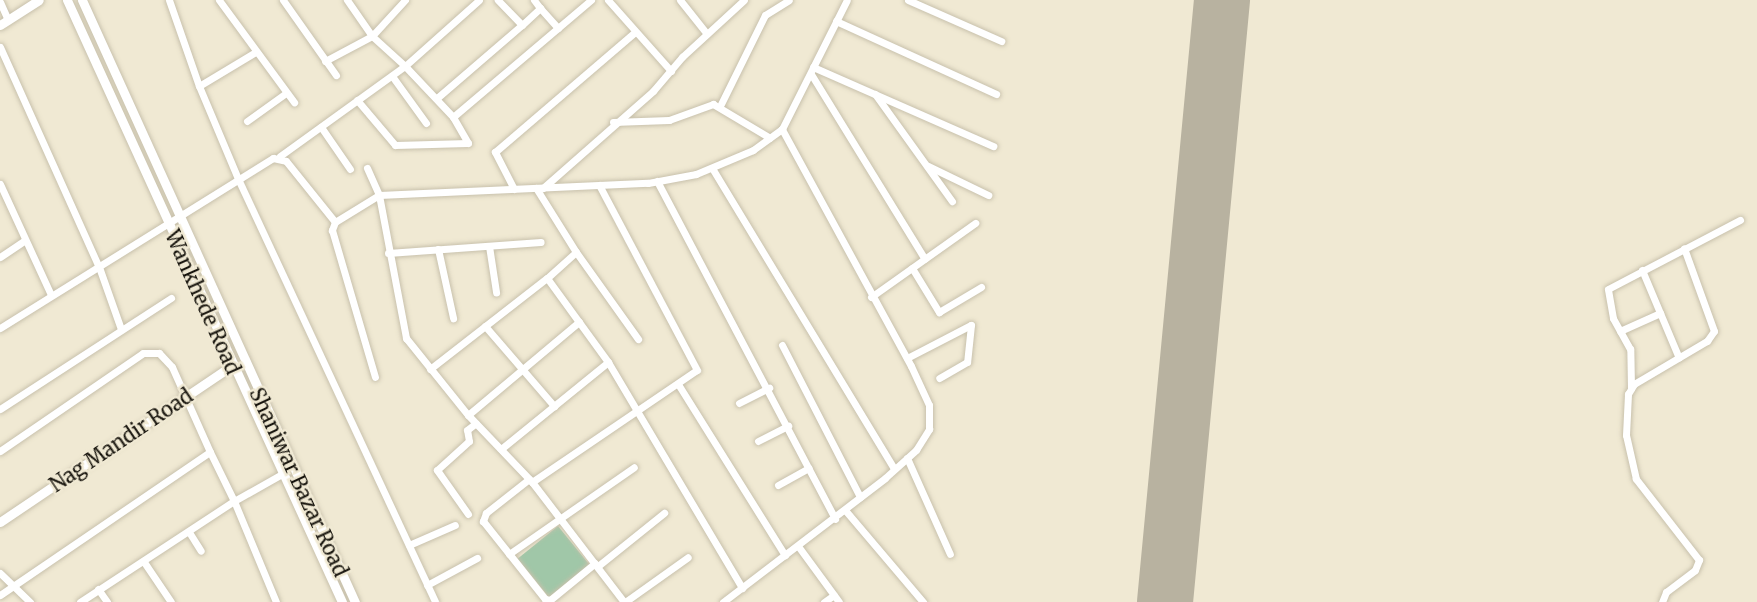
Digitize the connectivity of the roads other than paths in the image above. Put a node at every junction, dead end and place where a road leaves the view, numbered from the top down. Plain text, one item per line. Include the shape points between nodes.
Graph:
1 (39, 0) edge
2 (67, 0) edge
3 (82, 0) edge
4 (169, 0) edge
5 (219, 0) edge
6 (283, 0) edge
7 (347, 0) edge
8 (405, 0) edge
9 (479, 0) edge
10 (498, 0) edge
11 (534, 0) edge
12 (591, 0) edge
13 (608, 0) edge
14 (680, 0) edge
15 (789, 0) edge
16 (847, 0) edge
17 (908, 0) edge
18 (742, 1) edge
19 (0, 2) edge
20 (540, 8) junction
21 (836, 21) junction
22 (4, 23) edge
23 (522, 25) junction
24 (558, 28) junction
25 (635, 32) junction
26 (707, 34) junction
27 (372, 36) junction
28 (1001, 41) dead end
29 (0, 47) edge
30 (254, 52) junction
31 (326, 61) junction
32 (405, 66) junction
33 (812, 70) junction
34 (671, 71) junction
35 (336, 75) dead end
36 (392, 76) junction
37 (198, 86) junction
38 (286, 93) junction
39 (874, 94) junction
40 (996, 94) dead end
41 (437, 98) junction
42 (357, 100) junction
43 (294, 102) dead end
44 (721, 104) junction
45 (453, 117) junction
46 (247, 120) dead end
47 (613, 122) junction
48 (426, 123) dead end
49 (321, 127) junction
50 (782, 129) junction
51 (770, 138) junction
52 (993, 146) dead end
53 (280, 156) junction
54 (926, 165) junction
55 (367, 168) dead end
56 (712, 168) junction
57 (350, 170) dead end
58 (239, 181) junction
59 (657, 181) junction
60 (0, 184) edge
61 (599, 185) junction
62 (539, 188) junction
63 (514, 189) junction
64 (379, 195) junction
65 (988, 195) dead end
66 (952, 201) dead end
67 (178, 214) junction
68 (1740, 220) dead end
69 (167, 221) junction
70 (335, 222) junction
71 (975, 223) dead end
72 (26, 240) junction
73 (541, 242) dead end
74 (489, 246) junction
75 (1684, 248) junction
76 (438, 249) junction
77 (576, 252) junction
78 (388, 253) junction
79 (0, 257) edge
80 (925, 259) junction
81 (99, 267) junction
82 (912, 268) junction
83 (1642, 270) junction
84 (547, 278) junction
85 (981, 287) dead end
86 (496, 292) dead end
87 (51, 295) junction
88 (871, 297) junction
89 (171, 298) dead end
90 (1660, 313) junction
91 (453, 318) dead end
92 (579, 322) junction
93 (485, 326) junction
94 (0, 328) edge
95 (121, 329) junction
96 (1620, 331) junction
97 (638, 339) dead end
98 (782, 345) dead end
99 (906, 358) junction
100 (1679, 358) junction
101 (243, 359) junction
102 (608, 362) junction
103 (230, 365) junction
104 (522, 368) junction
105 (430, 369) junction
106 (375, 377) dead end
107 (939, 378) dead end
108 (678, 384) junction
109 (769, 388) junction
110 (1631, 388) junction
111 (185, 397) junction
112 (740, 403) dead end
113 (555, 406) junction
114 (0, 409) edge
115 (636, 411) junction
116 (468, 415) junction
117 (476, 423) junction
118 (788, 426) junction
119 (758, 441) dead end
120 (501, 449) junction
121 (0, 450) edge
122 (210, 452) junction
123 (907, 458) junction
124 (634, 467) dead end
125 (809, 468) junction
126 (894, 469) junction
127 (282, 474) junction
128 (530, 480) junction
129 (778, 485) dead end
130 (860, 497) junction
131 (234, 501) junction
132 (845, 510) junction
133 (664, 513) dead end
134 (468, 514) dead end
135 (561, 519) junction
136 (835, 519) junction
137 (0, 522) edge
138 (455, 525) dead end
139 (189, 532) junction
140 (409, 545) junction
141 (798, 546) junction
142 (201, 551) dead end
143 (509, 554) junction
144 (950, 554) dead end
145 (785, 555) junction
146 (688, 557) dead end
147 (477, 558) dead end
148 (144, 562) junction
149 (596, 564) junction
150 (0, 573) edge
151 (427, 585) junction
152 (13, 586) junction
153 (742, 588) junction
154 (98, 589) junction
155 (0, 595) edge
156 (834, 595) junction
157 (30, 602) edge
158 (80, 602) edge
159 (106, 602) edge
160 (171, 602) edge
161 (276, 602) edge
162 (342, 602) edge
163 (355, 602) edge
164 (435, 602) edge
165 (625, 602) edge
166 (723, 602) edge
167 (824, 602) edge
168 (839, 602) edge
169 (923, 602) edge
170 (1662, 602) edge

1 - 22 main road
2 - 69 main road, Wankhede Road
3 - 67 main road, Shaniwar Bazar Road
4 - 37 street
5 - 30 street
6 - 31 street
7 - 27 street
8 - 27 street
9 - 32 street
10 - 23 street
11 - 20 street
12 - 24 street
13 - 25 street
14 - 26 street
15 - 44 street via 765,15
16 - 21 street
17 - 28 street
18 - 26 street
19 - 22 street
20 - 23 street
20 - 24 street
21 - 33 street
21 - 40 street
23 - 41 street
24 - 45 street
25 - 34 street
25 - 63 street via 495,152
26 - 34 street
27 - 31 street
27 - 32 street
29 - 81 street
30 - 37 street
30 - 38 street
31 - 35 street
32 - 36 street
32 - 41 street
33 - 39 street
33 - 50 street
33 - 80 street
34 - 47 street
36 - 42 street
36 - 48 street
37 - 58 street
38 - 43 street
38 - 46 street
39 - 52 street
39 - 54 street
41 - 45 street
42 - 45 street via 394,145 468,143
42 - 49 street
44 - 47 street via 669,120
44 - 51 street
47 - 62 street
49 - 53 street
49 - 57 street
50 - 51 street
50 - 88 street
51 - 56 street
53 - 58 street
53 - 70 street
54 - 65 street
54 - 66 street
55 - 64 street
56 - 59 street
56 - 126 street
58 - 67 street
58 - 140 street
59 - 61 street
59 - 109 street
60 - 72 street
61 - 62 street
61 - 108 street via 698,368
62 - 63 street
62 - 77 street
63 - 64 street
64 - 70 street
64 - 78 street
67 - 69 street
67 - 101 main road, Shaniwar Bazar Road
68 - 75 street
69 - 81 street
69 - 103 main road, Wankhede Road
70 - 106 street via 332,230
71 - 80 street
72 - 79 street
72 - 87 street
73 - 74 street
74 - 76 street
74 - 86 street
75 - 83 street
75 - 100 street via 1714,331 1707,341
76 - 78 street
76 - 91 street
77 - 84 street
77 - 97 street
78 - 105 street via 406,338
80 - 82 street
81 - 87 street
81 - 95 street
82 - 85 street via 939,312
82 - 88 street
83 - 90 street
83 - 96 street via 1608,289
84 - 92 street
84 - 93 street
87 - 94 street
88 - 99 street
89 - 95 street
90 - 96 street
90 - 100 street
92 - 102 street
92 - 104 street
93 - 104 street
93 - 105 street
95 - 114 street
96 - 110 street via 1630,349
98 - 130 street
99 - 107 street via 971,325 968,362
99 - 123 street via 929,405 929,429
100 - 110 street
101 - 103 main road, Nag Mandir Road
101 - 163 main road, Shaniwar Bazar Road
102 - 113 street
102 - 115 street
103 - 111 main road, Nag Mandir Road
103 - 127 main road, Wankhede Road
104 - 113 street
104 - 116 street
105 - 116 street
108 - 115 street
108 - 145 street
109 - 112 street
109 - 118 street
110 - 170 street via 1626,435 1636,480 1699,560 1695,570 1666,592
111 - 121 street via 172,367 159,353 143,353
111 - 122 street
111 - 137 main road, Nag Mandir Road
113 - 120 street
115 - 128 street
115 - 153 street
116 - 117 street
117 - 120 street
117 - 134 street via 467,430 469,441 437,470
118 - 119 street
118 - 125 street
120 - 128 street
122 - 131 street
122 - 152 street
123 - 126 street
123 - 144 street
124 - 135 street
125 - 129 street
125 - 136 street
126 - 130 street
127 - 131 street
127 - 162 main road, Wankhede Road
128 - 135 street
128 - 143 street via 483,517
130 - 132 street
131 - 139 street
131 - 161 street
132 - 136 street
132 - 169 street
133 - 149 street
135 - 143 street
135 - 149 street
136 - 141 street
138 - 140 street
139 - 142 street
139 - 148 street
140 - 151 street
141 - 145 street
141 - 156 street
143 - 149 street via 548,600
145 - 153 street
146 - 165 street
147 - 151 street
148 - 154 street
148 - 160 street
149 - 165 street
150 - 152 street
151 - 164 street
152 - 155 street
152 - 157 street
153 - 166 street
154 - 158 street
154 - 159 street
156 - 167 street
156 - 168 street

